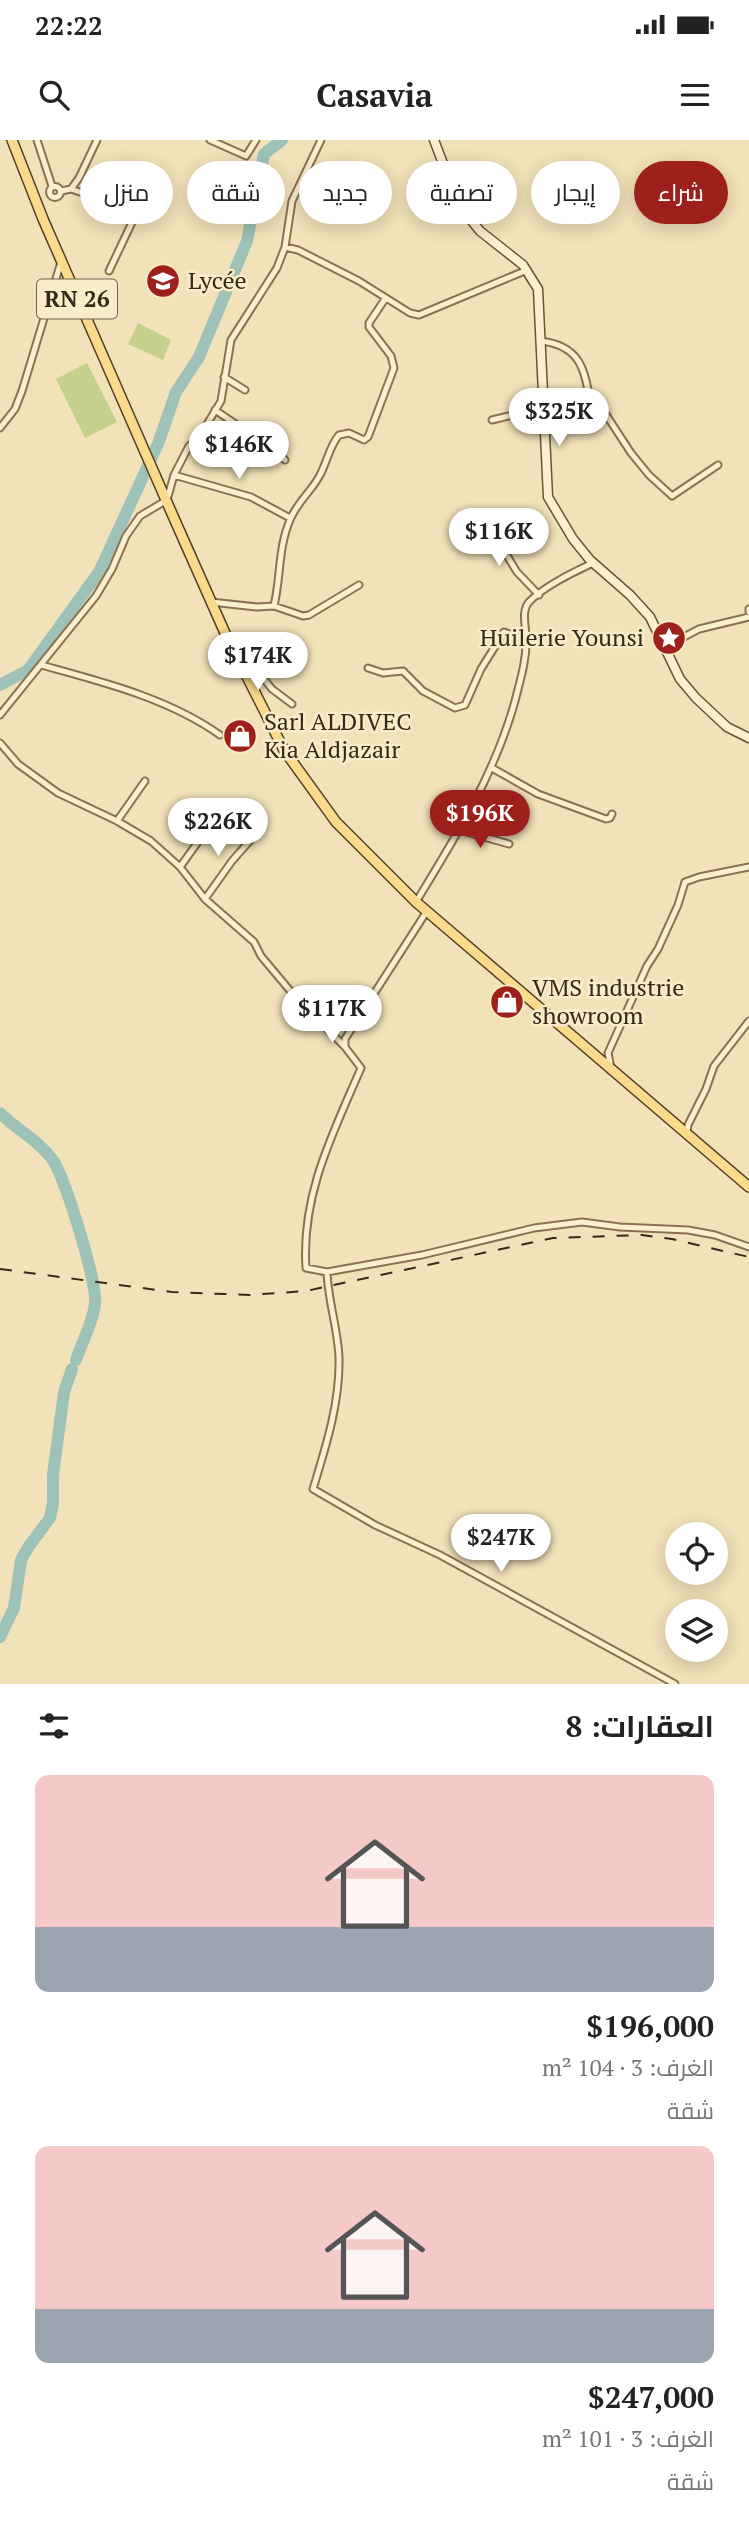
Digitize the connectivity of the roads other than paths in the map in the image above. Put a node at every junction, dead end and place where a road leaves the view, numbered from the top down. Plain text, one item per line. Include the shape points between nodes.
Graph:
1 (12, 140) edge
2 (37, 140) edge
3 (97, 140) edge
4 (210, 140) edge
5 (256, 140) edge
6 (321, 140) edge
7 (434, 140) edge
8 (52, 186) junction
9 (71, 189) junction
10 (61, 191) junction
11 (50, 194) junction
12 (35, 200) junction
13 (285, 247) junction
14 (61, 262) junction
15 (527, 270) junction
16 (109, 271) dead end
17 (385, 299) junction
18 (540, 341) junction
19 (225, 377) junction
20 (245, 390) dead end
21 (542, 408) junction
22 (215, 410) junction
23 (492, 420) dead end
24 (0, 428) edge
25 (285, 460) dead end
26 (719, 466) dead end
27 (174, 475) junction
28 (167, 500) junction
29 (290, 518) junction
30 (468, 525) dead end
31 (593, 562) junction
32 (359, 585) dead end
33 (539, 595) junction
34 (211, 602) junction
35 (274, 606) junction
36 (749, 613) edge
37 (527, 640) junction
38 (665, 647) junction
39 (238, 660) junction
40 (41, 665) junction
41 (368, 668) dead end
42 (292, 704) dead end
43 (0, 715) edge
44 (220, 735) dead end
45 (749, 738) edge
46 (0, 743) edge
47 (492, 768) junction
48 (145, 781) dead end
49 (612, 814) dead end
50 (117, 821) junction
51 (459, 830) junction
52 (227, 835) dead end
53 (254, 836) dead end
54 (509, 844) dead end
55 (180, 867) junction
56 (749, 867) edge
57 (205, 899) junction
58 (416, 902) junction
59 (427, 911) junction
60 (749, 1020) edge
61 (345, 1047) junction
62 (611, 1069) junction
63 (687, 1135) junction
64 (749, 1187) edge
65 (749, 1247) edge
66 (327, 1272) junction
67 (675, 1684) edge

1 - 12 main road, RN 26
2 - 8 street
3 - 9 street
4 - 5 street via 246,156
6 - 13 street via 292,201
7 - 15 street via 459,205 480,231
8 - 10 street
8 - 11 street
9 - 10 street
9 - 16 street via 136,214
10 - 11 street via 56,197
11 - 12 street
12 - 14 main road, RN 26
13 - 17 street via 359,281
13 - 19 street via 277,268 231,340
14 - 24 street via 22,391
14 - 28 main road, RN 26
15 - 17 street via 419,315
15 - 18 street via 538,289
17 - 29 street via 369,327 391,356 394,368 368,437 339,435 312,489
18 - 21 street
18 - 26 street via 565,347 575,356 583,368 590,402 605,413 631,453 672,496
19 - 20 street
19 - 22 street
21 - 23 street
21 - 31 street via 548,497
22 - 25 street
22 - 27 street
27 - 28 street
27 - 29 street via 251,497
28 - 34 main road, RN 26
28 - 40 street via 140,516 96,596
29 - 35 street via 279,554
30 - 33 street via 492,531 517,572
31 - 33 street
31 - 38 street via 650,617
32 - 35 street via 309,615
33 - 37 street via 525,612
34 - 35 street
34 - 39 main road, RN 26
36 - 38 street via 699,629
37 - 41 street via 504,632 461,708 423,691 402,671 383,673
37 - 47 street via 511,717
38 - 45 street via 680,679 696,698 727,727
39 - 42 street via 260,673
39 - 58 main road, RN 26 via 278,740 336,822
40 - 43 street
40 - 44 street via 123,689 194,717
46 - 50 street via 18,764 58,793
47 - 49 street via 549,799 606,819
47 - 51 street
48 - 50 street
50 - 55 street via 151,841
51 - 54 street
51 - 58 street
52 - 55 street via 203,835
53 - 57 street
55 - 57 street
56 - 62 street via 685,882 608,1053
57 - 61 street via 254,942 292,993
58 - 59 main road, RN 26
59 - 61 street via 353,1023
59 - 62 main road, RN 26
60 - 63 street via 714,1066
61 - 66 street via 361,1068 320,1167 304,1235 306,1268
62 - 63 main road, RN 26
63 - 64 main road, RN 26
65 - 66 street via 688,1230 582,1222
66 - 67 street via 339,1356 338,1384 313,1489

